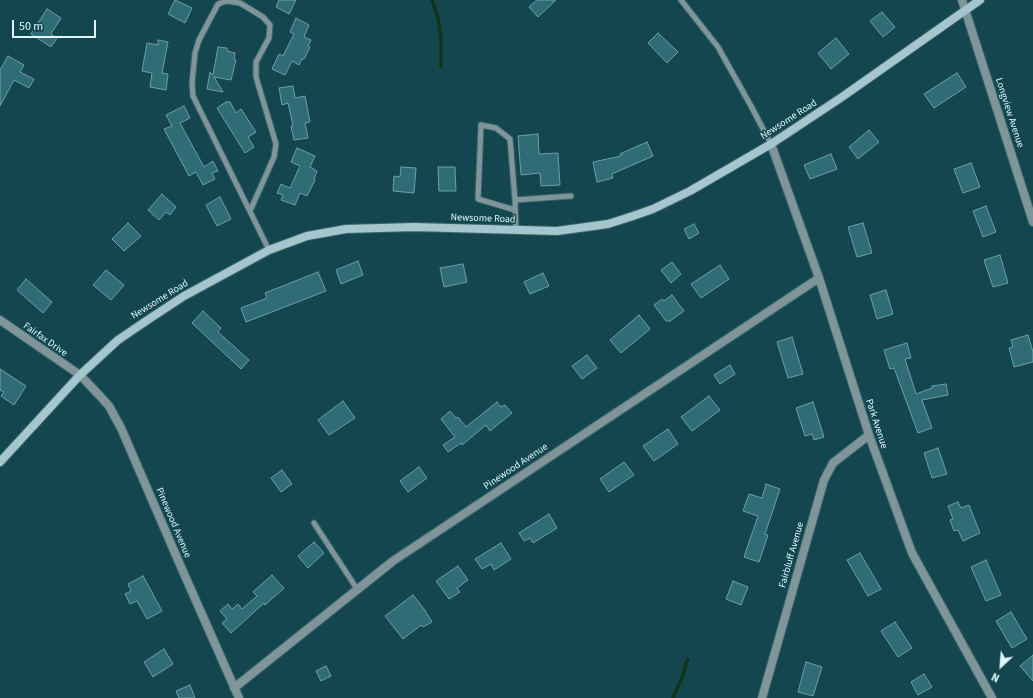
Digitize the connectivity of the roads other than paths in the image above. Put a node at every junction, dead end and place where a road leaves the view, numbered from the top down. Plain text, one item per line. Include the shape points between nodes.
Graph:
1 (681, 0) edge
2 (962, 0) edge
3 (980, 0) edge
4 (965, 10) junction
5 (770, 144) junction
6 (571, 196) dead end
7 (515, 200) junction
8 (515, 210) junction
9 (250, 211) junction
10 (1033, 222) edge
11 (516, 231) junction
12 (269, 250) junction
13 (819, 278) junction
14 (0, 320) edge
15 (80, 375) junction
16 (869, 435) junction
17 (0, 462) edge
18 (314, 523) dead end
19 (357, 589) junction
20 (234, 688) junction
21 (239, 698) edge
22 (762, 698) edge
23 (992, 698) edge

1 - 5 lane via 718,47
2 - 4 street, Longview Avenue
3 - 4 street, Newsome Road
4 - 5 street, Newsome Road via 836,102
4 - 10 street, Longview Avenue
5 - 11 street, Newsome Road via 690,191 633,216 583,228
5 - 13 street, Park Avenue
6 - 7 lane
7 - 8 lane
7 - 8 lane via 510,139 496,128 480,126 478,199
8 - 11 lane
9 - 9 lane via 193,96 195,53 199,40 218,4 227,1 240,3 263,17 270,25 269,38 256,62 256,77 276,144 274,157
9 - 12 lane
11 - 12 street, Newsome Road via 414,227 346,229 307,236
12 - 15 street, Newsome Road via 152,316 118,340
13 - 16 street, Park Avenue
13 - 19 street, Pinewood Avenue via 393,561
14 - 15 street, Fairfax Drive
15 - 17 street, Newsome Road
15 - 20 street, Pinewood Avenue via 109,406 121,428
16 - 22 street, Fairbluff Avenue via 833,463 824,480
16 - 23 street, Park Avenue via 912,553
18 - 19 lane
19 - 20 street, Pinewood Avenue
20 - 21 street, Pinewood Avenue

